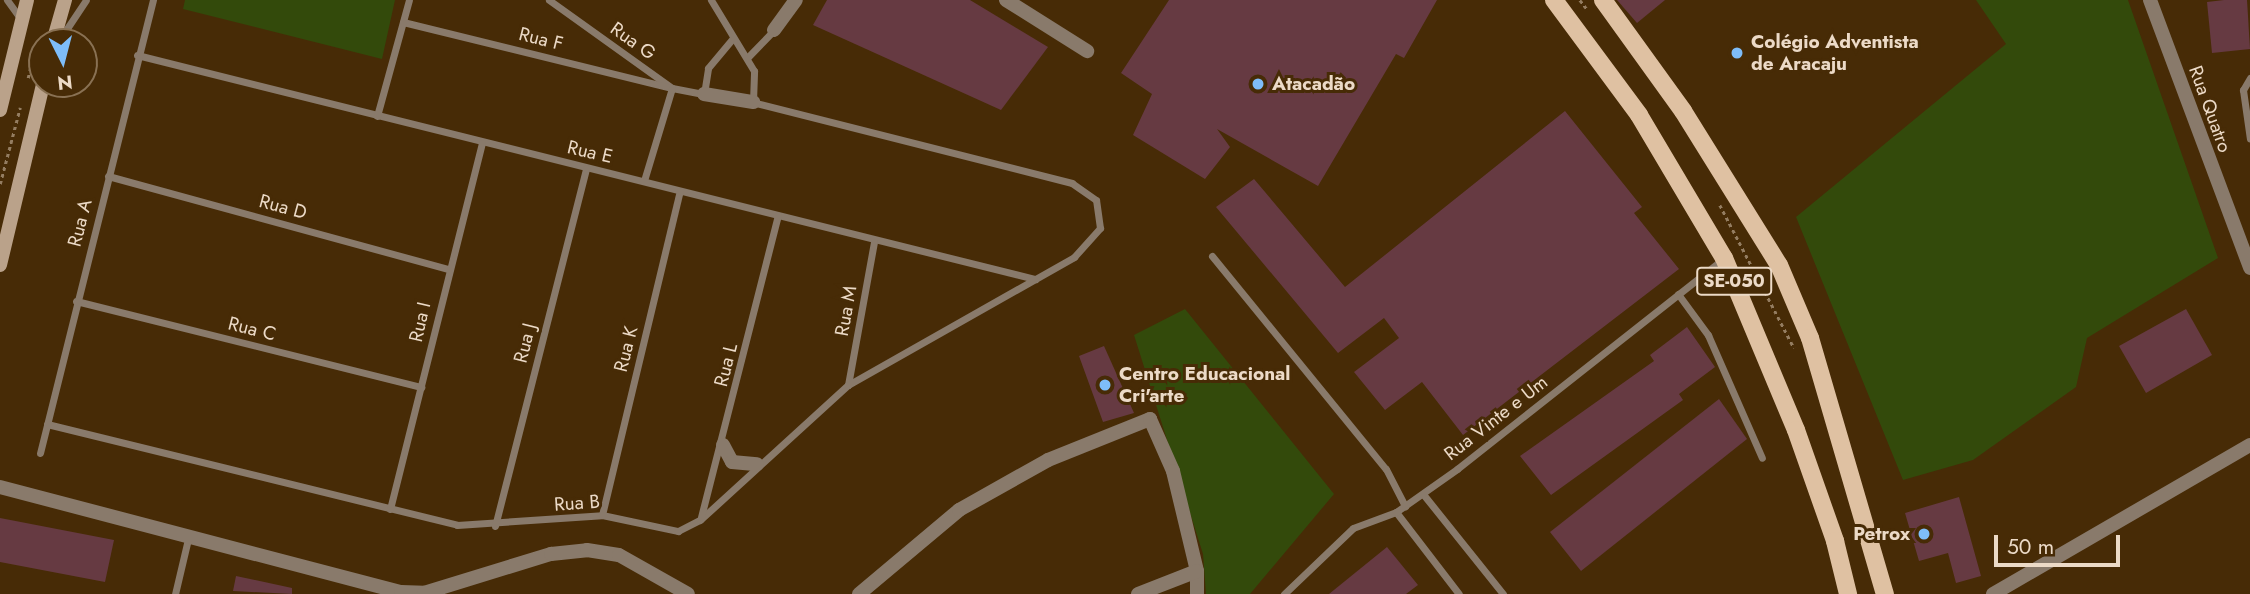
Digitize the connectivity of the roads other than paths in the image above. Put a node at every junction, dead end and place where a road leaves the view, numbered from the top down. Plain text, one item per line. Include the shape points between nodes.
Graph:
1 (7, 0) edge
2 (27, 0) edge
3 (65, 0) edge
4 (86, 0) edge
5 (153, 0) edge
6 (409, 0) edge
7 (549, 0) edge
8 (711, 0) edge
9 (796, 0) edge
10 (1006, 0) edge
11 (1554, 0) edge
12 (1603, 0) edge
13 (2150, 0) edge
14 (1022, 4) edge
15 (22, 19) junction
16 (403, 22) junction
17 (59, 28) edge
18 (66, 28) edge
19 (774, 30) joint
20 (733, 38) junction
21 (1087, 51) dead end
22 (137, 55) junction
23 (747, 58) junction
24 (2250, 78) edge
25 (672, 88) junction
26 (705, 94) junction
27 (40, 98) edge
28 (753, 103) junction
29 (0, 110) edge
30 (377, 116) junction
31 (2250, 139) edge
32 (482, 143) junction
33 (586, 168) junction
34 (108, 176) junction
35 (644, 181) junction
36 (680, 191) junction
37 (778, 216) junction
38 (874, 242) junction
39 (1212, 256) dead end
40 (1724, 258) junction
41 (0, 265) edge
42 (2250, 268) edge
43 (449, 269) junction
44 (1035, 279) junction
45 (1678, 294) junction
46 (76, 301) junction
47 (848, 385) junction
48 (421, 387) junction
49 (47, 424) junction
50 (723, 445) junction
51 (2247, 452) edge
52 (40, 453) dead end
53 (1762, 458) dead end
54 (757, 464) junction
55 (0, 487) edge
56 (1423, 494) junction
57 (1405, 506) junction
58 (390, 509) junction
59 (1396, 512) junction
60 (602, 515) junction
61 (701, 520) junction
62 (495, 526) junction
63 (188, 539) junction
64 (1197, 571) junction
65 (1996, 593) edge
66 (174, 594) edge
67 (688, 594) edge
68 (859, 594) edge
69 (1138, 594) edge
70 (1197, 594) edge
71 (1284, 594) edge
72 (1459, 594) edge
73 (1503, 594) edge
74 (1848, 594) edge
75 (1885, 594) edge

1 - 15 lane
2 - 15 main road
3 - 17 main road
4 - 18 lane
5 - 22 lane, Rua A
6 - 16 lane
7 - 25 lane, Rua G
8 - 20 lane
9 - 19 street
10 - 14 street
11 - 40 main road, SE-050 via 1639,115
12 - 75 main road, SE-050 via 1683,111 1779,265 1810,338
13 - 42 street, Rua Quatro
14 - 21 street
15 - 29 main road
16 - 25 lane, Rua F
16 - 30 lane
19 - 23 lane
20 - 23 lane
20 - 26 lane via 708,68
22 - 30 lane, Rua E
22 - 34 lane, Rua A
23 - 28 lane via 756,76
24 - 31 lane via 2244,90
25 - 26 lane, Rua G
25 - 35 lane
26 - 28 street
27 - 41 main road
28 - 44 lane, Rua B via 1088,192 1101,208 1100,228 1082,251
30 - 32 lane, Rua E
32 - 33 lane, Rua E
32 - 43 lane, Rua I
33 - 35 lane, Rua E
33 - 62 lane, Rua J
34 - 43 lane, Rua D
34 - 46 lane, Rua A
35 - 36 lane, Rua E
36 - 37 lane, Rua E
36 - 60 lane, Rua K
37 - 38 lane, Rua E
37 - 50 lane, Rua L
38 - 44 lane, Rua E
38 - 47 lane, Rua M
39 - 57 lane via 1386,469
40 - 45 lane, Rua Vinte e Um
40 - 74 main road, SE-050 via 1800,443 1835,541
43 - 48 lane, Rua I
44 - 47 lane, Rua B
45 - 53 lane via 1708,335
45 - 56 lane, Rua Vinte e Um
46 - 48 lane, Rua C
46 - 49 lane, Rua A
47 - 54 lane, Rua B
48 - 58 lane, Rua I
49 - 52 lane, Rua A
49 - 58 lane, Rua B
50 - 54 street via 732,462
50 - 61 lane, Rua L
51 - 65 street
54 - 61 lane, Rua B
55 - 63 street
56 - 57 lane, Rua Vinte e Um
56 - 73 lane
57 - 59 lane, Rua Vinte e Um
58 - 62 lane, Rua B via 471,528
59 - 71 lane, Rua Vinte e Um via 1358,524
59 - 72 lane
60 - 61 lane, Rua B via 678,531
60 - 62 lane, Rua B
63 - 66 lane
63 - 67 street via 401,592 424,593 551,554 587,550 630,559
64 - 68 street via 1173,471 1150,419 1048,460 959,510
64 - 69 street
64 - 70 street

